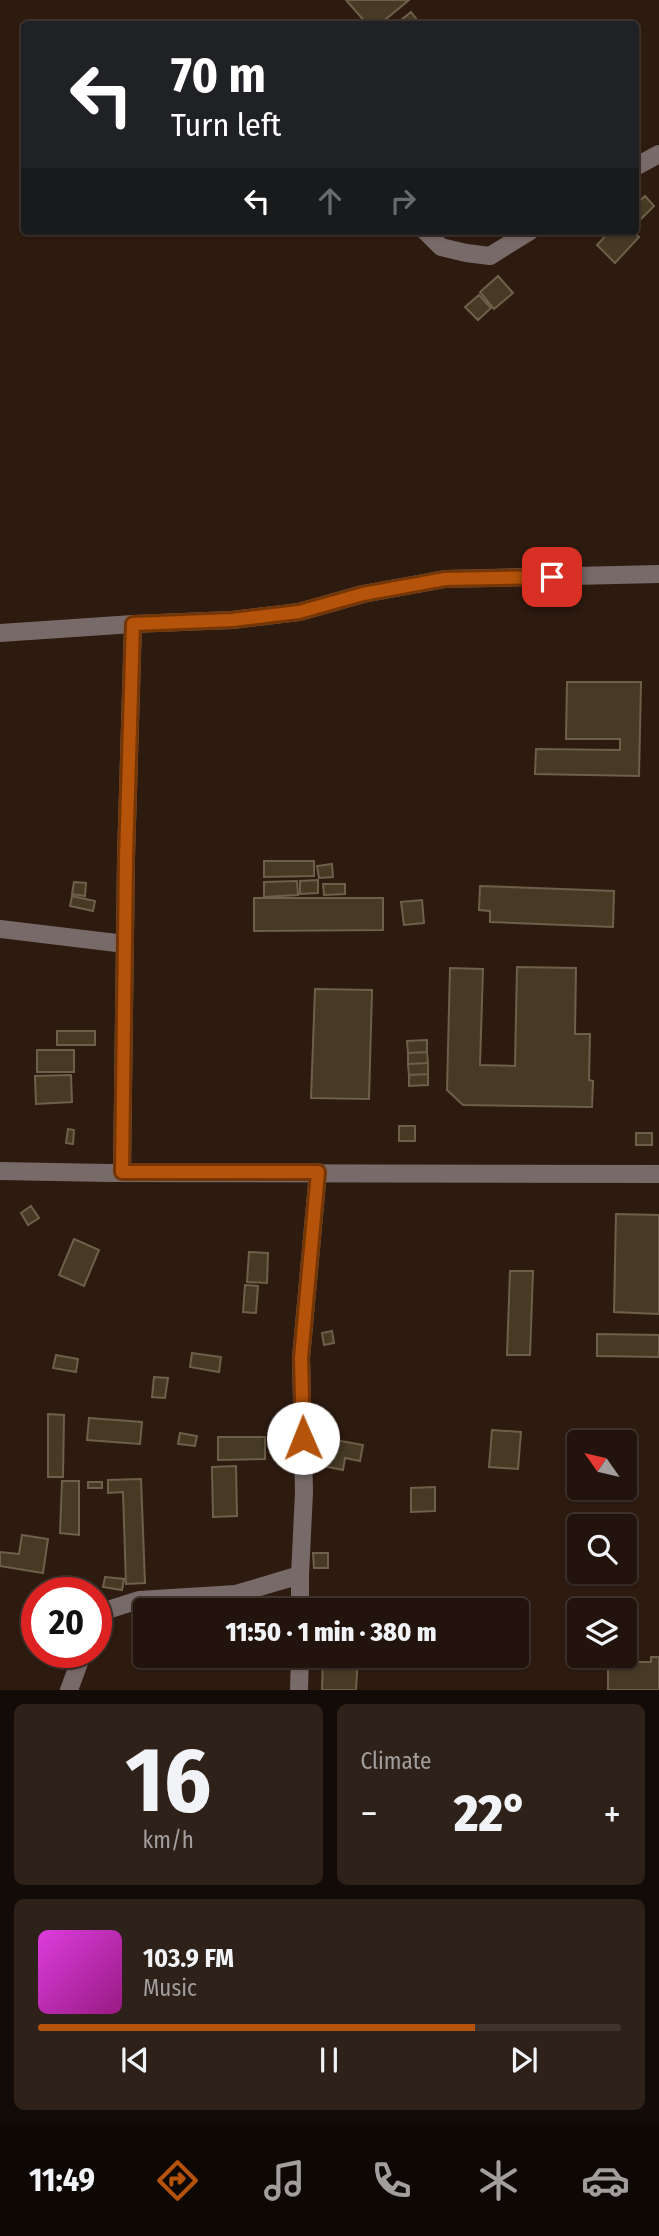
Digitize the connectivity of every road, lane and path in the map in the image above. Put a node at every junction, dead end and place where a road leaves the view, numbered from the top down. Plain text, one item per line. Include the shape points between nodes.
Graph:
1 (659, 154) edge
2 (639, 165) edge
3 (429, 235) edge
4 (524, 235) edge
5 (659, 574) edge
6 (133, 624) junction
7 (0, 634) edge
8 (0, 929) edge
9 (125, 944) junction
10 (0, 1171) edge
11 (122, 1172) junction
12 (318, 1172) junction
13 (659, 1174) edge
14 (300, 1575) junction
15 (300, 1598) edge
16 (112, 1609) edge
17 (77, 1668) edge
18 (299, 1668) edge
19 (69, 1690) edge
20 (299, 1690) edge

1 - 2 street
3 - 4 street via 441,247 490,256
5 - 6 street via 445,579 299,612
6 - 7 street
6 - 9 street
8 - 9 street
9 - 11 street
10 - 11 street
11 - 12 street
12 - 13 street
12 - 14 street via 301,1358 304,1492
14 - 15 street
14 - 16 street via 236,1594 139,1600
17 - 19 street
18 - 20 street

